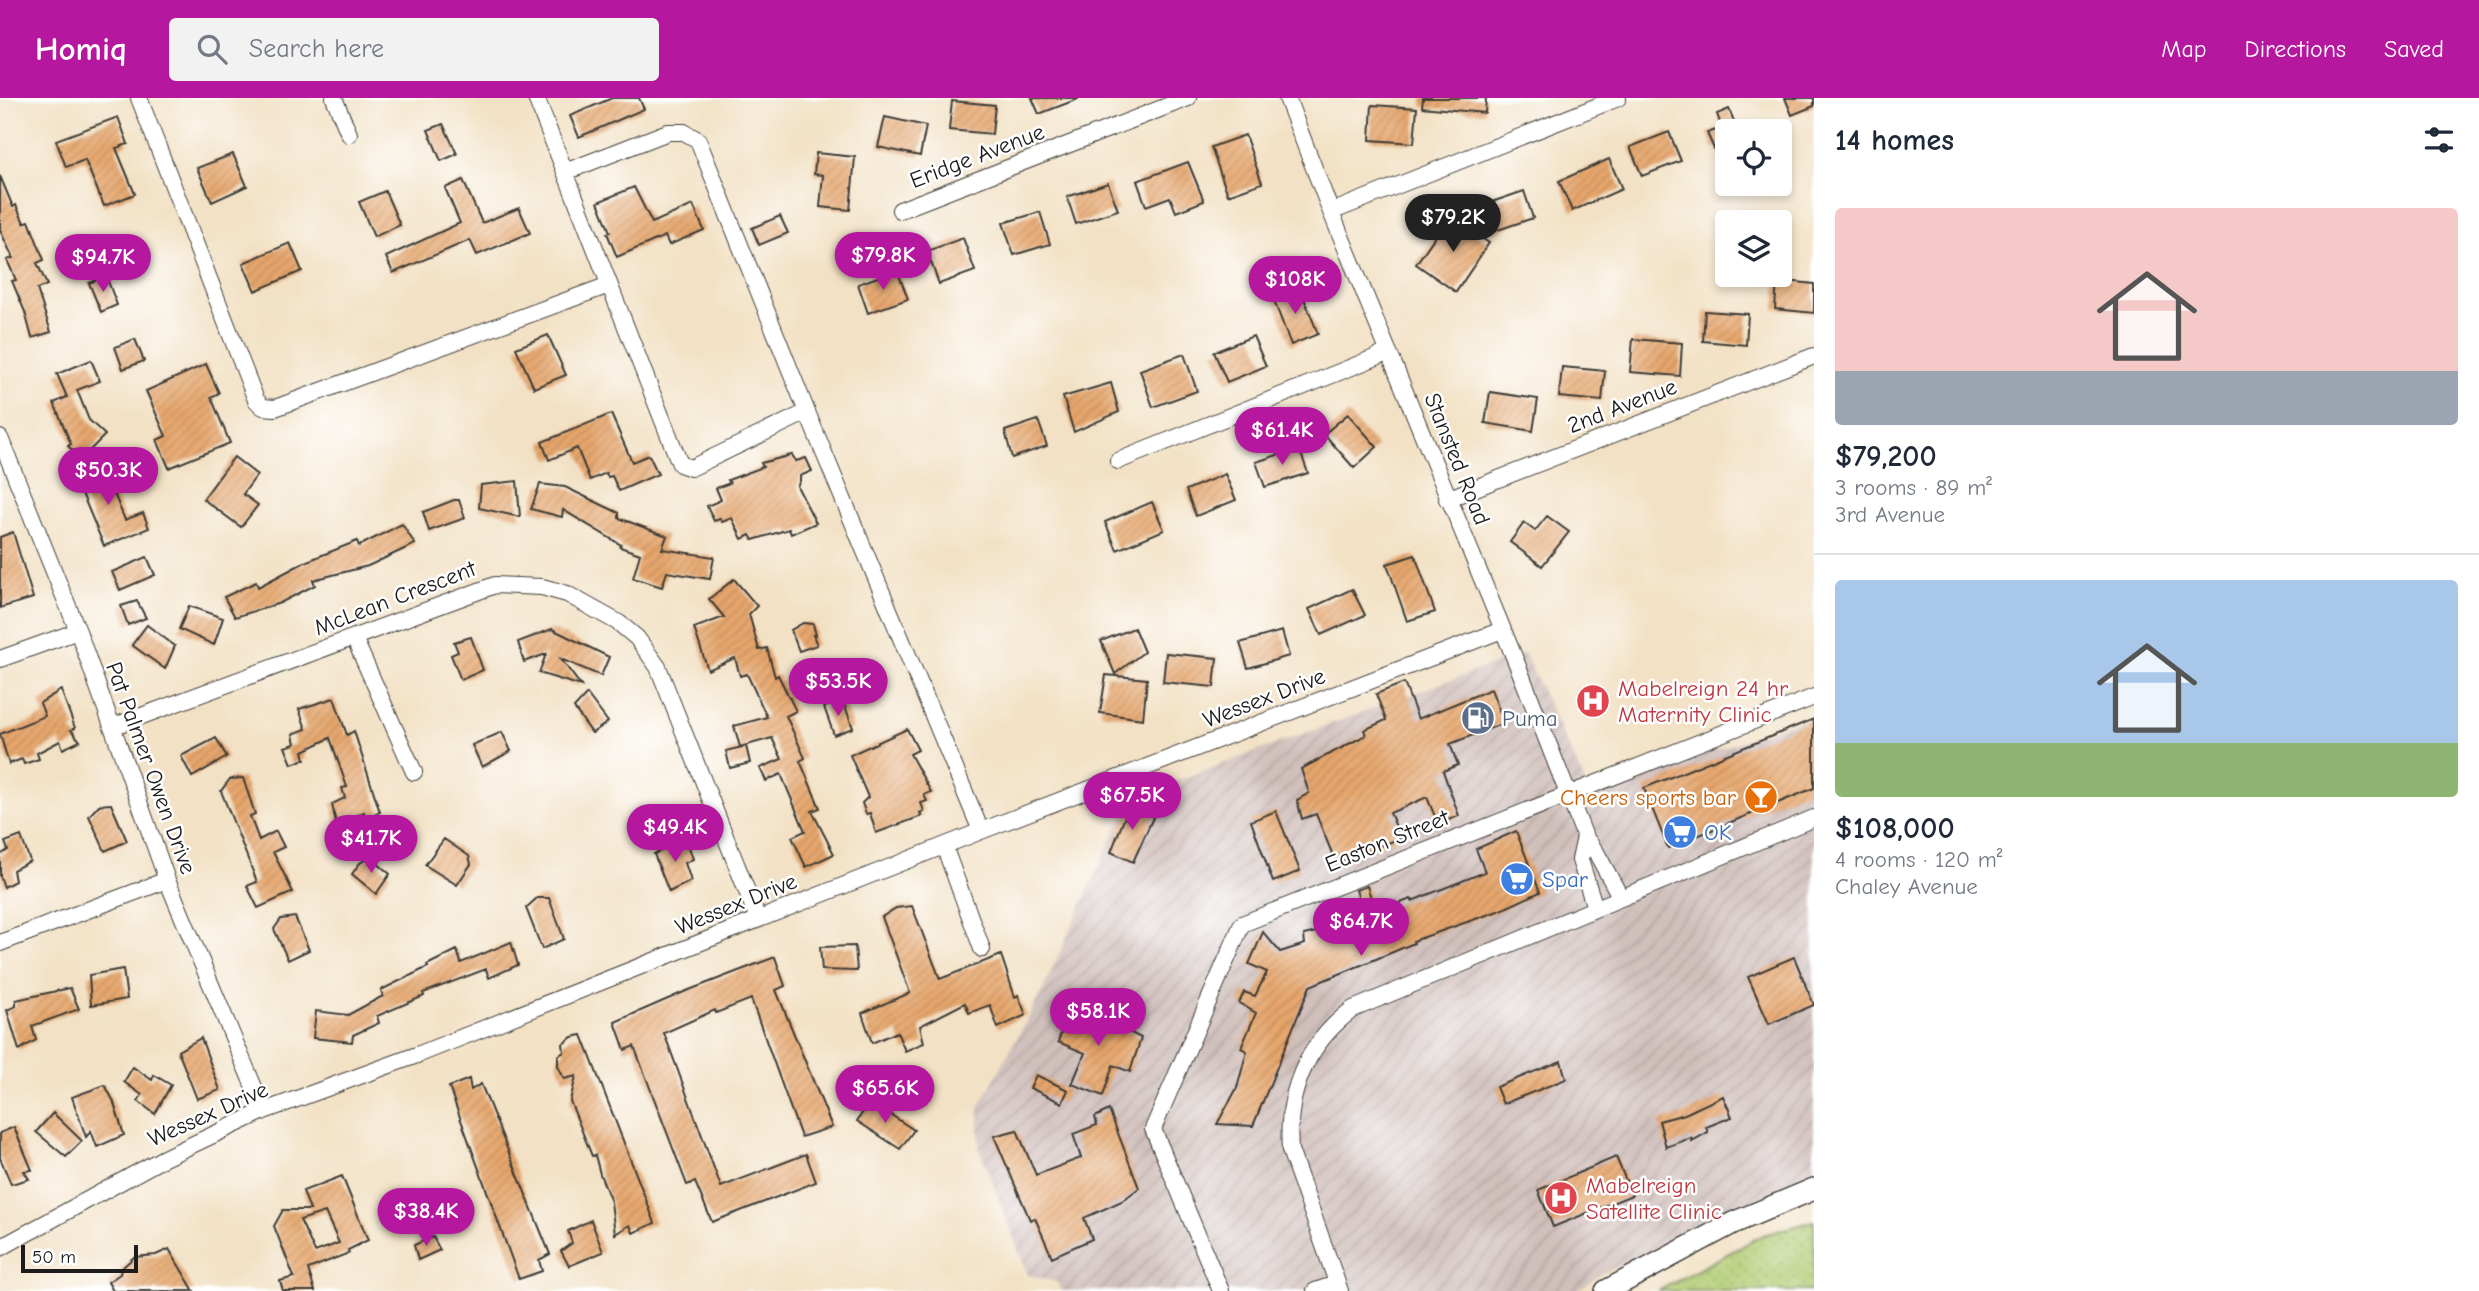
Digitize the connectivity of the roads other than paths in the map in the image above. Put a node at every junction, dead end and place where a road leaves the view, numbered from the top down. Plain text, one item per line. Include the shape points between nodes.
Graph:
1 (139, 98) edge
2 (334, 98) edge
3 (536, 98) edge
4 (1188, 98) edge
5 (1287, 98) edge
6 (1618, 98) edge
7 (349, 134) dead end
8 (565, 172) junction
9 (900, 210) dead end
10 (1331, 212) junction
11 (609, 285) junction
12 (1390, 352) junction
13 (1814, 356) edge
14 (807, 412) junction
15 (0, 439) edge
16 (1118, 461) dead end
17 (1447, 499) junction
18 (1502, 630) junction
19 (78, 631) junction
20 (354, 638) junction
21 (0, 659) edge
22 (1814, 697) edge
23 (112, 727) junction
24 (414, 772) dead end
25 (1569, 794) junction
26 (1814, 818) edge
27 (981, 831) junction
28 (1585, 837) junction
29 (944, 846) junction
30 (167, 880) junction
31 (1620, 898) junction
32 (1595, 908) junction
33 (758, 919) junction
34 (0, 943) edge
35 (982, 949) dead end
36 (264, 1111) junction
37 (1814, 1189) edge
38 (0, 1248) edge
39 (1338, 1288) edge
40 (1221, 1291) edge
41 (1315, 1291) edge
42 (1606, 1291) edge

1 - 11 street via 256,400 263,407 275,408
2 - 7 street
3 - 8 street
4 - 9 street, Eridge Avenue
5 - 10 street, Stansted Road
6 - 10 street
8 - 11 street
8 - 14 street via 668,132 684,132 698,140
10 - 12 street, Stansted Road
11 - 14 street via 680,464 691,468
12 - 16 street
12 - 17 street, Stansted Road
13 - 17 street, 2nd Avenue
14 - 27 street
15 - 19 street, Pat Palmer Owen Drive
17 - 18 street, Stansted Road
18 - 25 street, Stansted Road
18 - 27 street, Wessex Drive
19 - 21 street
19 - 23 street, Pat Palmer Owen Drive
20 - 23 street, McLean Crescent
20 - 24 street
20 - 33 street, McLean Crescent via 495,585 542,587 567,594 620,623 658,667
22 - 25 street, Easton Street
23 - 30 street, Pat Palmer Owen Drive
25 - 28 street, Stansted Road
25 - 40 street, Easton Street via 1238,929 1153,1129
26 - 31 street
27 - 29 street, Wessex Drive
28 - 31 street, Stansted Road
28 - 32 street, Stansted Road via 1580,860
29 - 33 street, Wessex Drive
29 - 35 street
30 - 34 street
30 - 36 street, Pat Palmer Owen Drive
31 - 32 street
32 - 39 street via 1353,1009 1327,1034 1303,1068 1292,1099 1290,1150
33 - 36 street, Wessex Drive
36 - 38 street, Wessex Drive via 164,1158
37 - 42 street via 1733,1223
39 - 41 street

